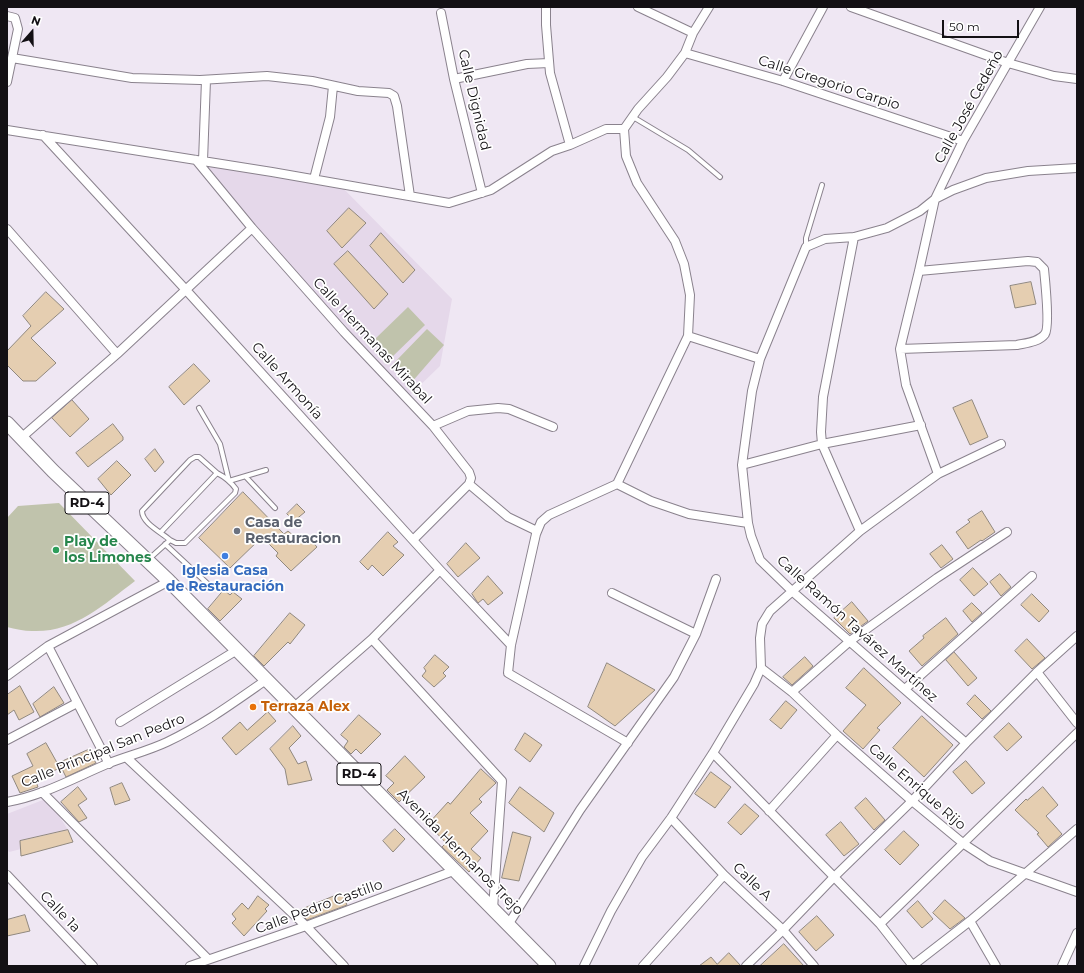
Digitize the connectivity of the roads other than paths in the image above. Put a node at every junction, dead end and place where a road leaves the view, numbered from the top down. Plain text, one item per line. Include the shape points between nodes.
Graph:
1 (546, 7) edge
2 (638, 7) edge
3 (709, 7) edge
4 (823, 7) edge
5 (851, 7) edge
6 (1040, 7) edge
7 (441, 12) dead end
8 (7, 16) edge
9 (693, 34) junction
10 (685, 53) junction
11 (12, 58) junction
12 (549, 63) junction
13 (1008, 63) junction
14 (454, 79) junction
15 (1077, 79) edge
16 (206, 80) junction
17 (783, 81) junction
18 (7, 82) edge
19 (333, 86) junction
20 (632, 117) junction
21 (624, 129) junction
22 (7, 130) edge
23 (43, 135) junction
24 (964, 141) junction
25 (570, 145) junction
26 (199, 160) junction
27 (1077, 168) edge
28 (720, 177) dead end
29 (314, 179) junction
30 (822, 185) dead end
31 (482, 193) junction
32 (410, 196) junction
33 (935, 199) junction
34 (252, 228) junction
35 (7, 229) edge
36 (854, 237) junction
37 (806, 247) junction
38 (919, 270) junction
39 (186, 290) junction
40 (688, 336) junction
41 (900, 349) junction
42 (117, 354) junction
43 (760, 359) junction
44 (199, 408) dead end
45 (7, 423) edge
46 (922, 425) junction
47 (433, 426) junction
48 (553, 427) dead end
49 (21, 438) junction
50 (822, 444) junction
51 (1001, 444) dead end
52 (742, 465) junction
53 (266, 470) dead end
54 (217, 473) junction
55 (938, 474) junction
56 (246, 476) junction
57 (229, 481) junction
58 (469, 484) junction
59 (618, 484) junction
60 (274, 508) dead end
61 (748, 523) junction
62 (537, 531) junction
63 (860, 531) junction
64 (161, 532) junction
65 (1007, 532) dead end
66 (170, 540) junction
67 (413, 540) junction
68 (165, 544) junction
69 (148, 560) junction
70 (440, 570) junction
71 (1032, 576) dead end
72 (716, 579) dead end
73 (170, 581) junction
74 (210, 586) dead end
75 (792, 592) junction
76 (612, 593) dead end
77 (696, 634) junction
78 (1077, 636) edge
79 (372, 639) junction
80 (850, 641) junction
81 (511, 644) junction
82 (48, 646) junction
83 (236, 650) junction
84 (760, 668) junction
85 (1037, 672) junction
86 (7, 676) edge
87 (266, 680) junction
88 (905, 689) junction
89 (792, 692) junction
90 (77, 703) junction
91 (293, 708) junction
92 (120, 722) dead end
93 (1077, 723) edge
94 (1077, 733) edge
95 (837, 735) junction
96 (7, 740) edge
97 (966, 742) junction
98 (628, 743) junction
99 (713, 753) junction
100 (127, 758) junction
101 (109, 764) junction
102 (42, 792) junction
103 (7, 802) edge
104 (912, 802) junction
105 (769, 811) junction
106 (671, 818) junction
107 (1077, 829) edge
108 (964, 844) junction
109 (456, 870) junction
110 (724, 874) junction
111 (1025, 874) junction
112 (7, 876) edge
113 (833, 878) junction
114 (1077, 892) edge
115 (493, 909) junction
116 (970, 921) junction
117 (880, 924) junction
118 (508, 925) junction
119 (306, 926) junction
120 (783, 930) junction
121 (1077, 933) edge
122 (208, 960) junction
123 (94, 966) edge
124 (190, 966) edge
125 (344, 966) edge
126 (550, 966) edge
127 (584, 966) edge
128 (643, 966) edge
129 (746, 966) edge
130 (814, 966) edge
131 (913, 966) edge
132 (996, 966) edge
133 (1062, 966) edge

1 - 12 street
2 - 9 street
3 - 9 street
4 - 17 street
5 - 13 street
6 - 13 street, Calle José Cedeño
7 - 14 street, Calle Dignidad
8 - 11 street via 15,18 18,29
9 - 10 street
10 - 17 street, Calle Gregorio Carpio
10 - 20 street
11 - 16 street via 132,78
11 - 18 street
12 - 14 street via 527,64
12 - 25 street
13 - 15 street via 1054,76
13 - 24 street, Calle José Cedeño
14 - 31 street, Calle Dignidad
16 - 19 street via 267,76
16 - 26 street
17 - 24 street, Calle Gregorio Carpio
19 - 29 street via 330,117
19 - 32 street via 389,93 394,96
20 - 21 street
20 - 28 lane via 688,150
21 - 25 street via 606,129
21 - 40 street via 626,156 637,182 676,241 684,264 690,295
22 - 23 street
23 - 26 street
23 - 39 street, Calle Armonía
24 - 33 street, Calle José Cedeño
25 - 31 street via 552,151 491,190
26 - 29 street
26 - 34 street, Calle Hermanas Mirabal
27 - 33 street via 1028,171 986,178
29 - 32 street
30 - 37 lane via 806,238
31 - 32 street via 449,203
33 - 36 street via 920,211 887,228
33 - 38 street
34 - 39 street
34 - 47 street, Calle Hermanas Mirabal via 344,332
35 - 42 street
36 - 37 street via 825,239
36 - 50 street via 823,397
37 - 43 street, Calle Ramón Tavárez Martínez
38 - 41 street
38 - 41 street via 1037,262 1044,269 1046,332 1042,337 1017,345
39 - 42 street
39 - 67 street, Calle Armonía
40 - 43 street
40 - 59 street
41 - 46 street via 906,384
42 - 49 street
43 - 52 street, Calle Ramón Tavárez Martínez via 752,391
44 - 57 lane via 220,444
45 - 49 main road, Avenida Hermanos Trejo / RD-4
46 - 50 street
46 - 55 street
47 - 48 street via 468,411 498,408 509,409
47 - 58 street, Calle Hermanas Mirabal via 469,472
49 - 69 main road, Avenida Hermanos Trejo / RD-4
50 - 52 street
50 - 63 street
51 - 55 street
52 - 61 street, Calle Ramón Tavárez Martínez
53 - 56 lane
54 - 57 lane
54 - 64 lane
54 - 64 lane via 201,458 195,457 144,508 143,518
55 - 63 street
56 - 57 lane
56 - 60 lane
57 - 66 lane via 236,488 235,493 194,536 181,544
58 - 62 street via 508,517
58 - 67 street
59 - 61 street via 651,501 689,514
59 - 62 street via 549,515 540,522
61 - 75 street, Calle Ramón Tavárez Martínez via 760,560
62 - 81 street
63 - 75 street
64 - 66 lane
65 - 80 street via 937,578
66 - 68 lane
67 - 70 street, Calle Armonía
68 - 69 lane
68 - 74 lane
69 - 73 main road, Avenida Hermanos Trejo / RD-4
70 - 79 street
70 - 81 street, Calle Armonía
71 - 88 street
72 - 77 street
73 - 82 street
73 - 83 main road, Avenida Hermanos Trejo / RD-4
75 - 80 street, Calle Ramón Tavárez Martínez
75 - 84 street via 770,611 762,624
76 - 77 street
77 - 98 street via 674,677
78 - 85 street
79 - 91 street
79 - 115 street via 502,781
80 - 88 street, Calle Ramón Tavárez Martínez
80 - 89 street
81 - 98 street via 508,673
82 - 86 street
82 - 90 street
83 - 87 main road, Avenida Hermanos Trejo / RD-4
83 - 92 street
84 - 89 street, Calle Enrique Rijo
84 - 99 street via 754,684
85 - 93 street
85 - 97 street
87 - 91 main road, Avenida Hermanos Trejo / RD-4
87 - 100 street, Calle Principal San Pedro via 204,723
88 - 97 street, Calle Ramón Tavárez Martínez
89 - 95 street, Calle Enrique Rijo
90 - 96 street
90 - 101 street
91 - 109 main road, Avenida Hermanos Trejo / RD-4
94 - 108 street
95 - 104 street, Calle Enrique Rijo
95 - 105 street
97 - 104 street
98 - 118 street via 580,810
99 - 105 street
99 - 106 street
100 - 101 street, Calle Principal San Pedro
100 - 119 street
101 - 102 street, Calle Principal San Pedro
102 - 103 street, Calle Principal San Pedro
102 - 122 street
104 - 108 street, Calle Enrique Rijo
104 - 113 street
105 - 113 street
106 - 110 street, Calle A
106 - 127 street via 642,857
107 - 111 street
108 - 111 street, Calle Enrique Rijo via 990,861
108 - 117 street
109 - 115 main road, Avenida Hermanos Trejo / RD-4
109 - 119 street, Calle Pedro Castillo
110 - 120 street, Calle A
110 - 128 street
111 - 114 street, Calle Enrique Rijo
111 - 116 street
112 - 123 street, Calle 1a
113 - 117 street
113 - 120 street
115 - 118 main road, Avenida Hermanos Trejo / RD-4
116 - 131 street
116 - 132 street
117 - 131 street
118 - 126 main road, Avenida Hermanos Trejo / RD-4
119 - 122 street, Calle Pedro Castillo
119 - 125 street
120 - 129 street
120 - 130 street, Calle A
121 - 133 street
122 - 124 street, Calle Pedro Castillo

